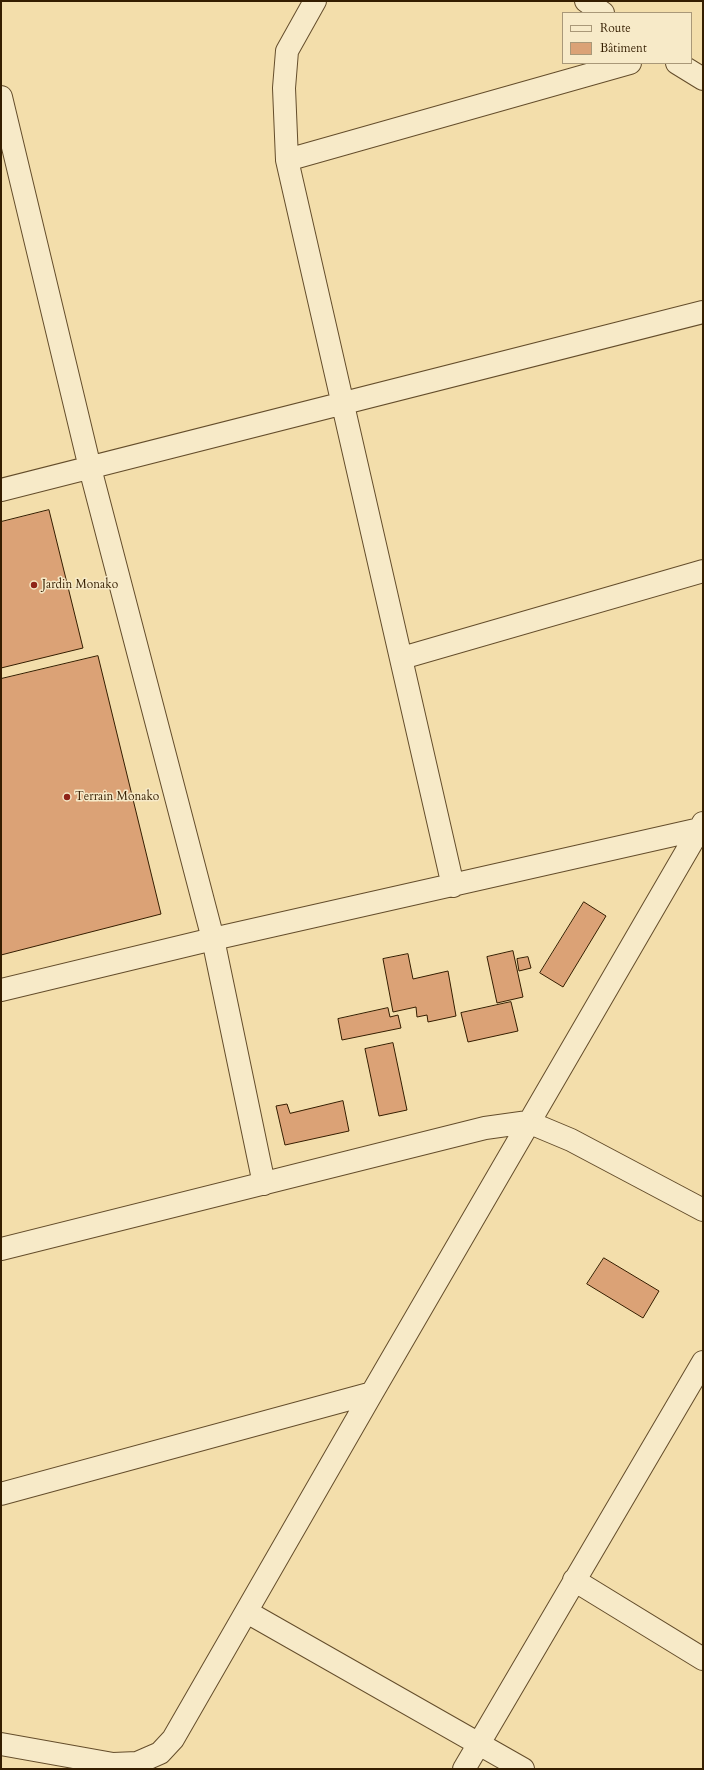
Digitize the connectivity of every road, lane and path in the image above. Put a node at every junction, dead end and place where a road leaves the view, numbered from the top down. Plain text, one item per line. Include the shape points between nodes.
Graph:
1 (315, 1) edge
2 (586, 1) edge
3 (602, 12) edge
4 (626, 64) edge
5 (679, 64) edge
6 (703, 79) edge
7 (1, 97) edge
8 (287, 160) junction
9 (703, 312) edge
10 (343, 403) junction
11 (90, 468) junction
12 (1, 490) edge
13 (703, 571) edge
14 (402, 658) junction
15 (701, 826) edge
16 (454, 886) junction
17 (213, 939) junction
18 (1, 990) edge
19 (528, 1122) junction
20 (264, 1184) junction
21 (703, 1210) edge
22 (1, 1249) edge
23 (703, 1362) edge
24 (372, 1393) junction
25 (1, 1494) edge
26 (574, 1580) junction
27 (247, 1612) junction
28 (703, 1659) edge
29 (480, 1743) junction
30 (1, 1744) edge
31 (464, 1769) edge
32 (523, 1769) edge

1 - 8 street via 287,51 284,88
2 - 3 street
4 - 8 street
5 - 6 street
7 - 11 street
8 - 10 street
9 - 10 street
10 - 11 street
10 - 14 street
11 - 12 street
11 - 17 street
13 - 14 street
14 - 16 street
15 - 16 street
15 - 19 street
16 - 17 street
17 - 18 street
17 - 20 street
19 - 20 street via 485,1128
19 - 21 street via 571,1140
19 - 24 street
20 - 22 street
23 - 26 street
24 - 25 street
24 - 27 street
26 - 28 street
26 - 29 street
27 - 29 street
27 - 30 street via 173,1739 160,1753 137,1763 112,1764
29 - 31 street
29 - 32 street

